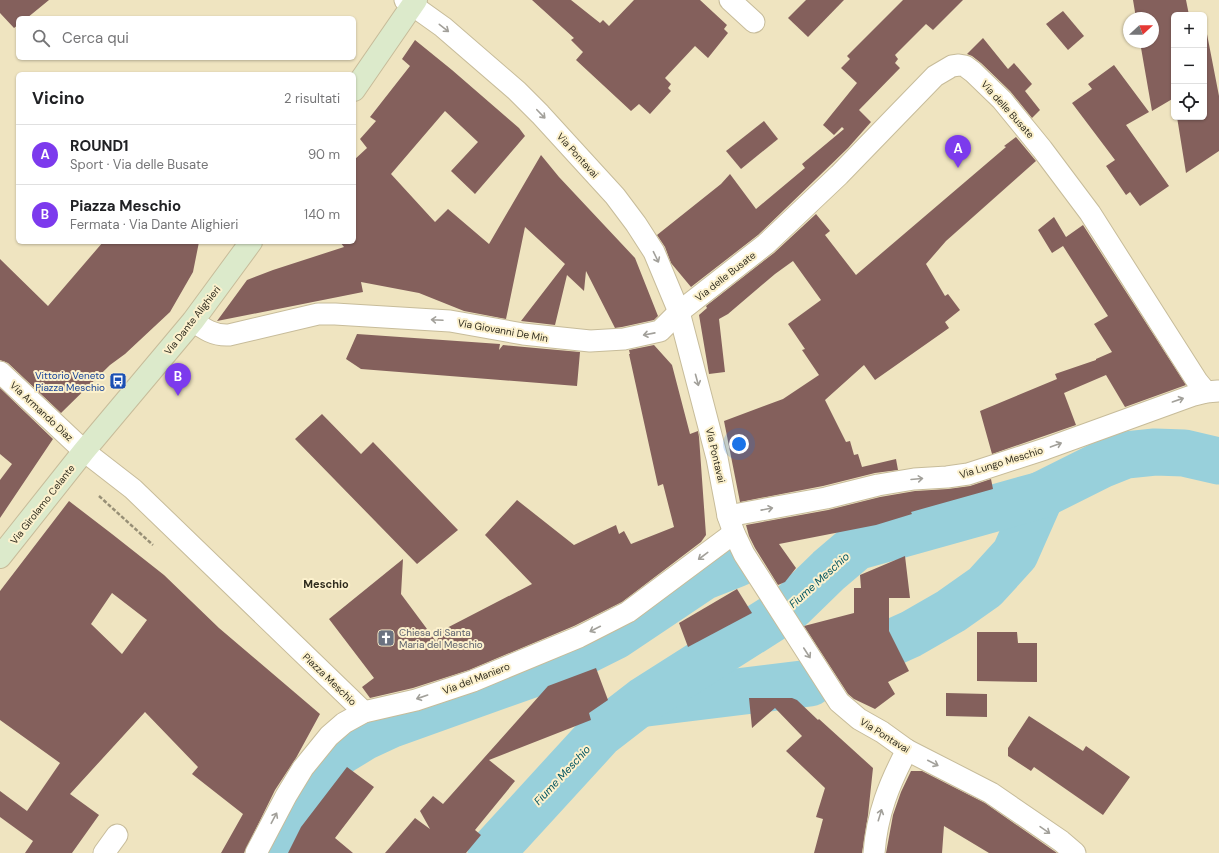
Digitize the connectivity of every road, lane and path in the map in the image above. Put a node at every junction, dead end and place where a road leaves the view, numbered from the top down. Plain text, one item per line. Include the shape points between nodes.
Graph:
1 (730, 0) edge
2 (411, 2) edge
3 (754, 22) dead end
4 (356, 87) edge
5 (250, 244) edge
6 (680, 312) junction
7 (193, 321) junction
8 (0, 372) edge
9 (1212, 392) edge
10 (84, 451) junction
11 (731, 524) junction
12 (0, 558) edge
13 (364, 712) junction
14 (908, 750) junction
15 (117, 835) dead end
16 (104, 853) edge
17 (256, 853) edge
18 (874, 853) edge
19 (1075, 853) edge

1 - 3 street
2 - 4 main road
2 -> 6 street, Via Pontavai via 517,90 615,196 654,252
5 - 7 main road, Via Dante Alighieri
6 -> 7 street, Via Giovanni De Min via 660,331 624,339 590,341 523,334 450,320 334,314 318,314 222,336
6 - 9 street, Via delle Busate via 766,244 839,175 935,76 952,66 959,65 973,72 1002,100 1047,155 1090,213 1197,381
6 -> 11 street, Via Pontavai
7 - 10 main road, Via Dante Alighieri
8 - 10 street, Via Armando Diaz
11 -> 9 street, Via Lungo Meschio via 878,485 968,474 1045,449 1194,394
10 - 12 main road, Via Girolamo Celante
10 - 13 street, Piazza Meschio via 133,489
11 -> 13 street, Via del Maniero via 628,612 579,637 473,680 416,700
11 -> 14 street, Via Pontavai via 744,554 839,702 859,719
17 -> 13 street, Via del Maniero via 303,768 328,736
18 -> 14 street via 880,814 893,777
14 -> 19 street, Via Pontavai via 991,793
15 - 16 street

